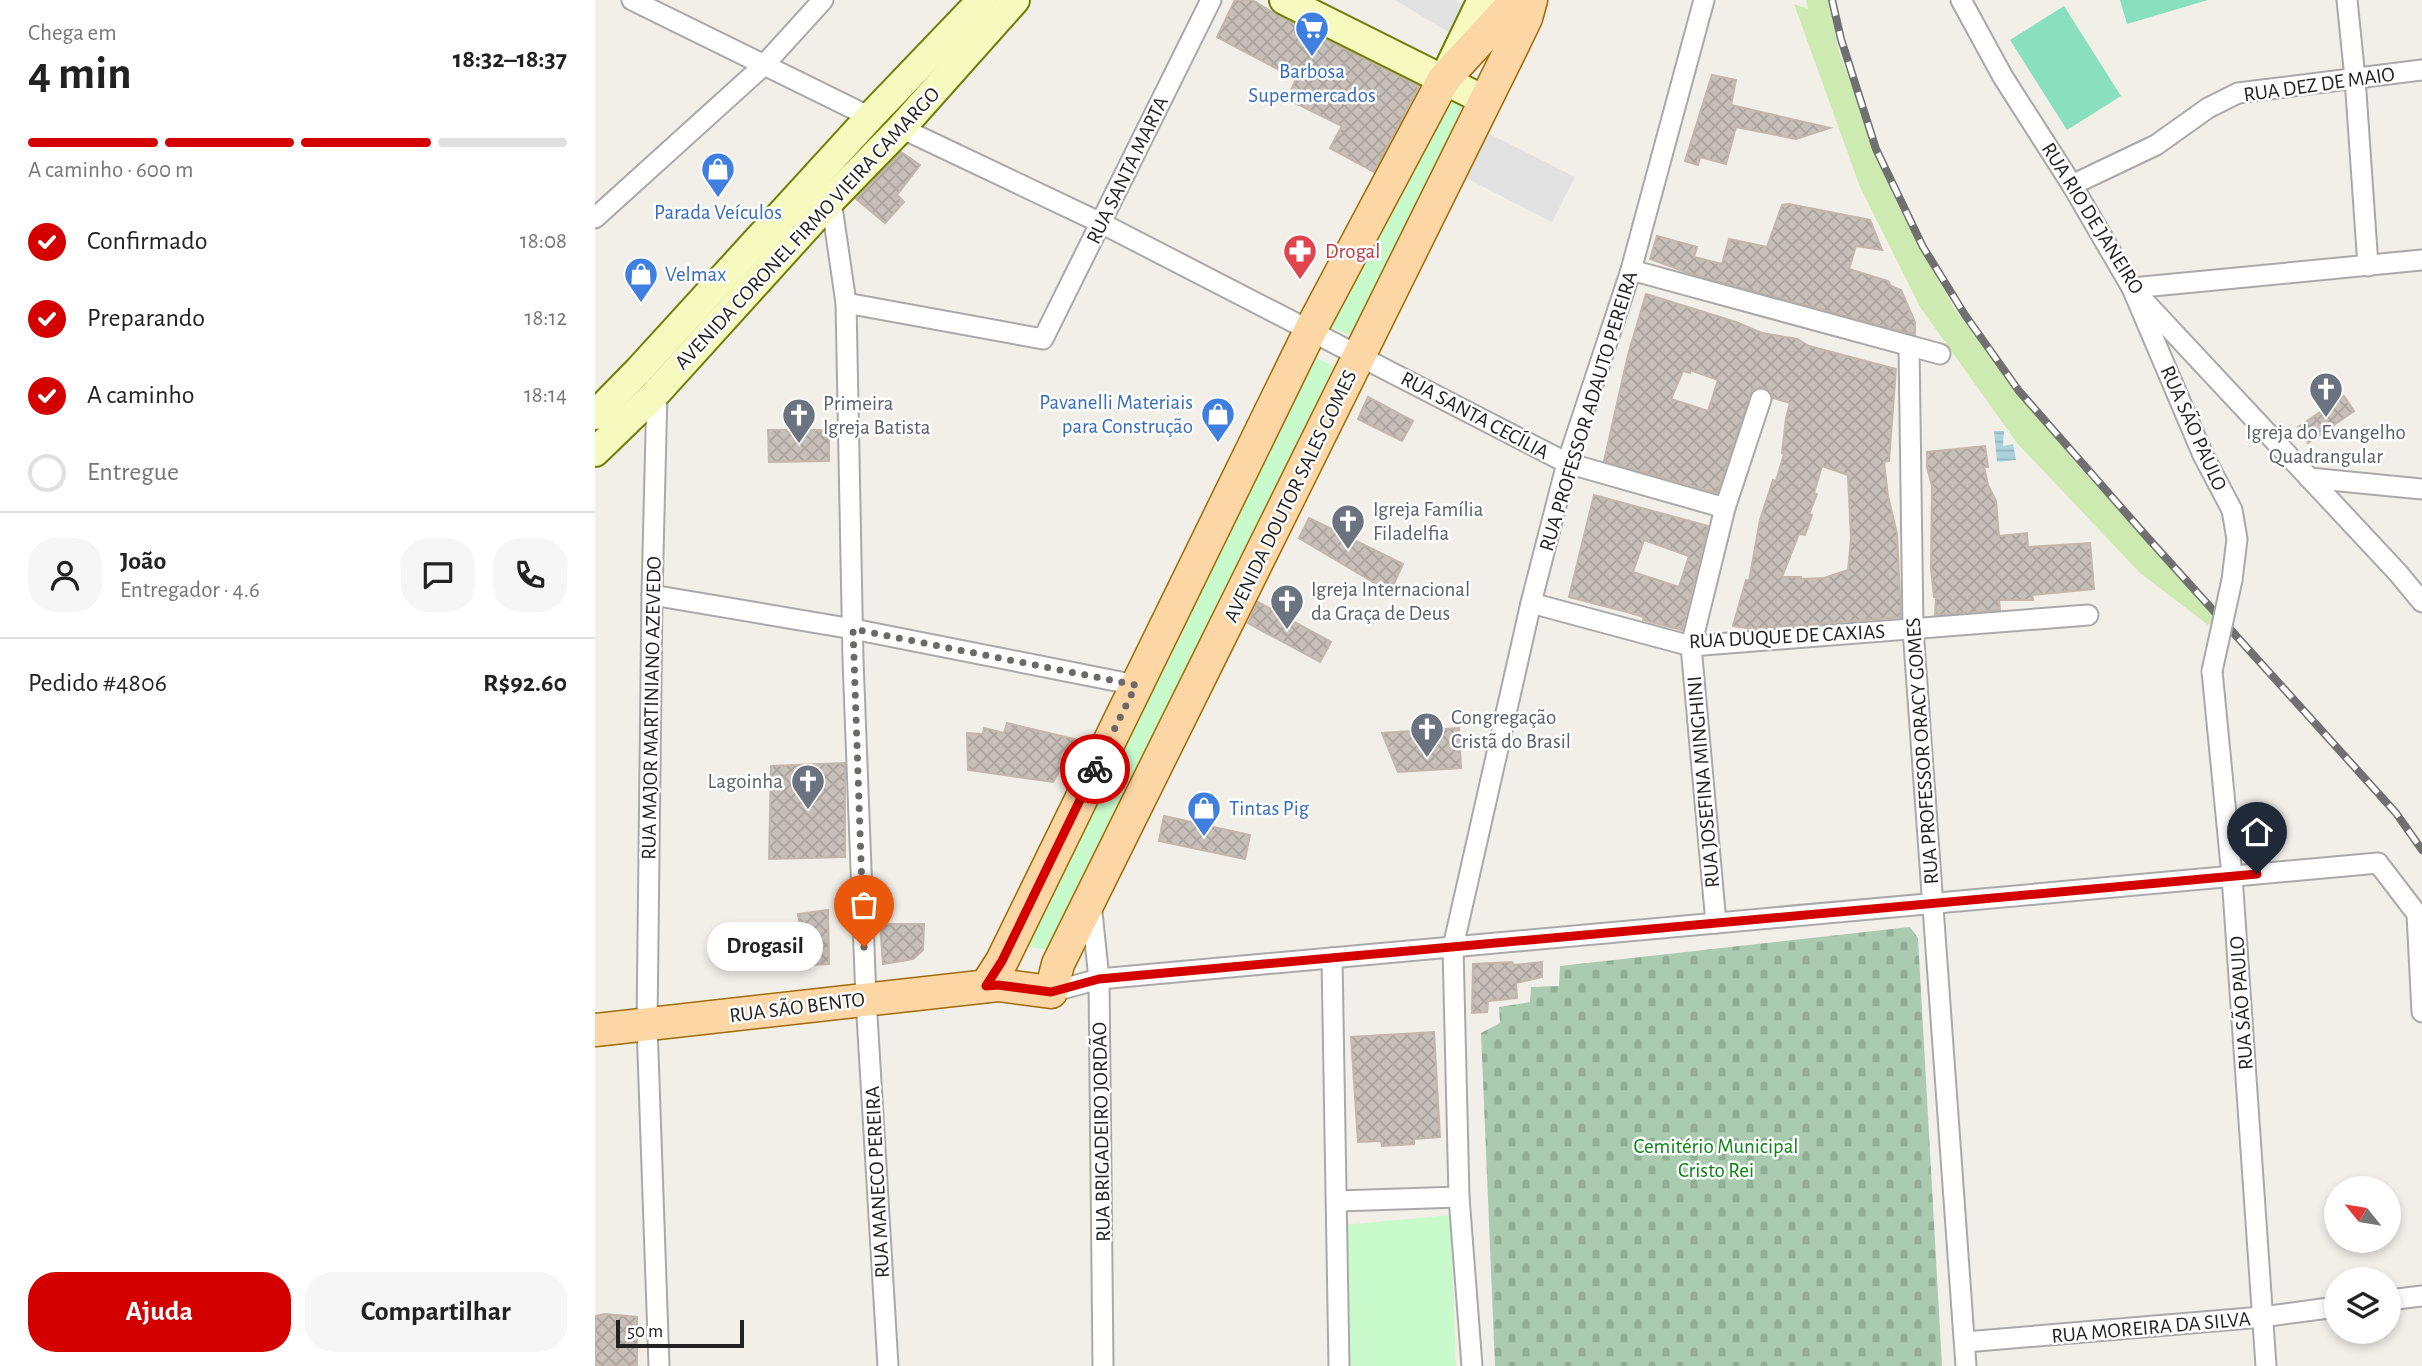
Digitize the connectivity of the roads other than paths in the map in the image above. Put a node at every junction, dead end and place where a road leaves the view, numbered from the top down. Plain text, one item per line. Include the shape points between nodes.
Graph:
1 (632, 0) edge
2 (823, 0) edge
3 (982, 0) edge
4 (1015, 0) edge
5 (1211, 0) edge
6 (1284, 0) edge
7 (1482, 0) edge
8 (1704, 0) edge
9 (1961, 0) edge
10 (2347, 0) edge
11 (1529, 4) edge
12 (763, 66) junction
13 (2422, 70) edge
14 (2355, 78) junction
15 (1444, 79) junction
16 (1486, 100) junction
17 (870, 117) junction
18 (901, 128) junction
19 (2072, 184) junction
20 (820, 192) junction
21 (595, 218) edge
22 (1101, 223) junction
23 (2422, 260) edge
24 (2368, 265) junction
25 (1631, 270) junction
26 (2132, 288) junction
27 (846, 303) junction
28 (1311, 329) junction
29 (1909, 345) junction
30 (1359, 354) junction
31 (1940, 355) dead end
32 (639, 370) junction
33 (657, 392) junction
34 (1761, 399) dead end
35 (595, 415) edge
36 (595, 452) edge
37 (1567, 463) junction
38 (2309, 478) junction
39 (2422, 489) edge
40 (1725, 508) junction
41 (652, 594) junction
42 (2422, 602) edge
43 (1531, 603) junction
44 (2088, 614) dead end
45 (853, 629) junction
46 (1913, 629) junction
47 (1691, 646) junction
48 (1136, 685) junction
49 (2232, 876) junction
50 (1091, 899) junction
51 (1932, 904) junction
52 (1716, 923) junction
53 (1453, 947) junction
54 (1332, 958) junction
55 (1055, 978) junction
56 (1099, 979) junction
57 (992, 985) junction
58 (866, 999) junction
59 (2422, 1012) edge
60 (647, 1025) junction
61 (595, 1030) edge
62 (1459, 1197) junction
63 (1338, 1201) junction
64 (2422, 1296) edge
65 (2401, 1299) edge
66 (2324, 1309) edge
67 (2262, 1317) junction
68 (1965, 1342) junction
69 (659, 1366) edge
70 (888, 1366) edge
71 (1103, 1366) edge
72 (1339, 1366) edge
73 (1472, 1366) edge
74 (1966, 1366) edge
75 (2266, 1366) edge

1 - 12 street
2 - 12 street
3 - 17 main road, AVENIDA CORONEL FIRMO VIEIRA CAMARGO
4 - 18 main road, AVENIDA CORONEL FIRMO VIEIRA CAMARGO
5 - 22 street, RUA SANTA MARTA
6 - 15 main road
7 - 15 main road, AVENIDA DOUTOR SALES GOMES
8 - 25 street, RUA PROFESSOR ADAUTO PEREIRA
9 - 19 street, RUA RIO DE JANEIRO via 2003,77
10 - 14 street
11 - 15 main road, AVENIDA DOUTOR SALES GOMES
11 - 16 main road, AVENIDA DOUTOR SALES GOMES
12 - 17 street
12 - 21 street
13 - 14 street, RUA DEZ DE MAIO
14 - 19 street, RUA DEZ DE MAIO via 2238,93 2156,145
14 - 24 street
15 - 16 main road
15 - 28 main road, AVENIDA DOUTOR SALES GOMES
16 - 30 main road, AVENIDA DOUTOR SALES GOMES
17 - 20 main road, AVENIDA CORONEL FIRMO VIEIRA CAMARGO
18 - 20 main road, AVENIDA CORONEL FIRMO VIEIRA CAMARGO
18 - 22 street
19 - 26 street, RUA RIO DE JANEIRO
20 - 27 street, RUA MANECO PEREIRA
20 - 32 main road, AVENIDA CORONEL FIRMO VIEIRA CAMARGO
20 - 33 main road, AVENIDA CORONEL FIRMO VIEIRA CAMARGO
22 - 27 street, RUA SANTA MARTA via 1043,340
22 - 28 street, RUA SANTA CECÍLIA
23 - 24 street
24 - 26 street
25 - 29 street
25 - 37 street, RUA PROFESSOR ADAUTO PEREIRA
26 - 38 street, RUA RIO DE JANEIRO
26 - 49 street, RUA SÃO PAULO, bridge via 2203,456 2232,510 2237,539 2212,671
27 - 45 street, RUA MANECO PEREIRA
28 - 30 street, RUA SANTA CECÍLIA
28 - 48 main road, AVENIDA DOUTOR SALES GOMES
29 - 31 street
29 - 46 street, RUA PROFESSOR ORACY GOMES
30 - 37 street, RUA SANTA CECÍLIA
30 - 50 main road, AVENIDA DOUTOR SALES GOMES
32 - 33 street
32 - 35 main road, AVENIDA CORONEL FIRMO VIEIRA CAMARGO
33 - 36 main road, AVENIDA CORONEL FIRMO VIEIRA CAMARGO
33 - 41 street, RUA MAJOR MARTINIANO AZEVEDO
34 - 40 street, RUA JOSEFINA MINGHINI
37 - 40 street, RUA SANTA CECÍLIA
37 - 43 street, RUA PROFESSOR ADAUTO PEREIRA
38 - 39 street
38 - 42 street
40 - 47 street, RUA JOSEFINA MINGHINI
41 - 45 street
41 - 60 street, RUA MAJOR MARTINIANO AZEVEDO
43 - 47 street, RUA DUQUE DE CAXIAS
43 - 53 street, RUA PROFESSOR ADAUTO PEREIRA
44 - 46 street, RUA DUQUE DE CAXIAS
45 - 48 street
45 - 58 street, RUA MANECO PEREIRA
46 - 47 street, RUA DUQUE DE CAXIAS
46 - 51 street, RUA PROFESSOR ORACY GOMES
47 - 52 street, RUA JOSEFINA MINGHINI
48 - 57 main road, AVENIDA DOUTOR SALES GOMES
49 - 51 street, RUA SÃO BENTO
49 - 59 street, RUA SÃO BENTO via 2378,863 2417,914
49 - 67 street, RUA SÃO PAULO
50 - 55 main road, AVENIDA DOUTOR SALES GOMES
50 - 56 street, RUA BRIGADEIRO JORDÃO
51 - 52 street, RUA SÃO BENTO
51 - 68 street, RUA PROFESSOR ORACY GOMES
52 - 53 street, RUA SÃO BENTO
53 - 54 street, RUA SÃO BENTO
53 - 62 street, RUA PROFESSOR ADAUTO PEREIRA
54 - 56 street, RUA SÃO BENTO
54 - 63 street
55 - 56 street, RUA SÃO BENTO
55 - 56 street, RUA SÃO BENTO
55 - 57 main road, RUA SÃO BENTO
56 - 71 street, RUA BRIGADEIRO JORDÃO
57 - 58 main road, RUA SÃO BENTO
58 - 60 main road, RUA SÃO BENTO
58 - 70 street, RUA MANECO PEREIRA
60 - 61 main road, RUA SÃO BENTO
60 - 69 street, RUA MAJOR MARTINIANO AZEVEDO
62 - 63 street
62 - 73 street, RUA PROFESSOR ADAUTO PEREIRA
63 - 72 street
64 - 65 street
66 - 67 street, RUA MOREIRA DA SILVA
67 - 68 street, RUA MOREIRA DA SILVA
67 - 75 street, RUA SÃO PAULO
68 - 74 street, RUA PROFESSOR ORACY GOMES

